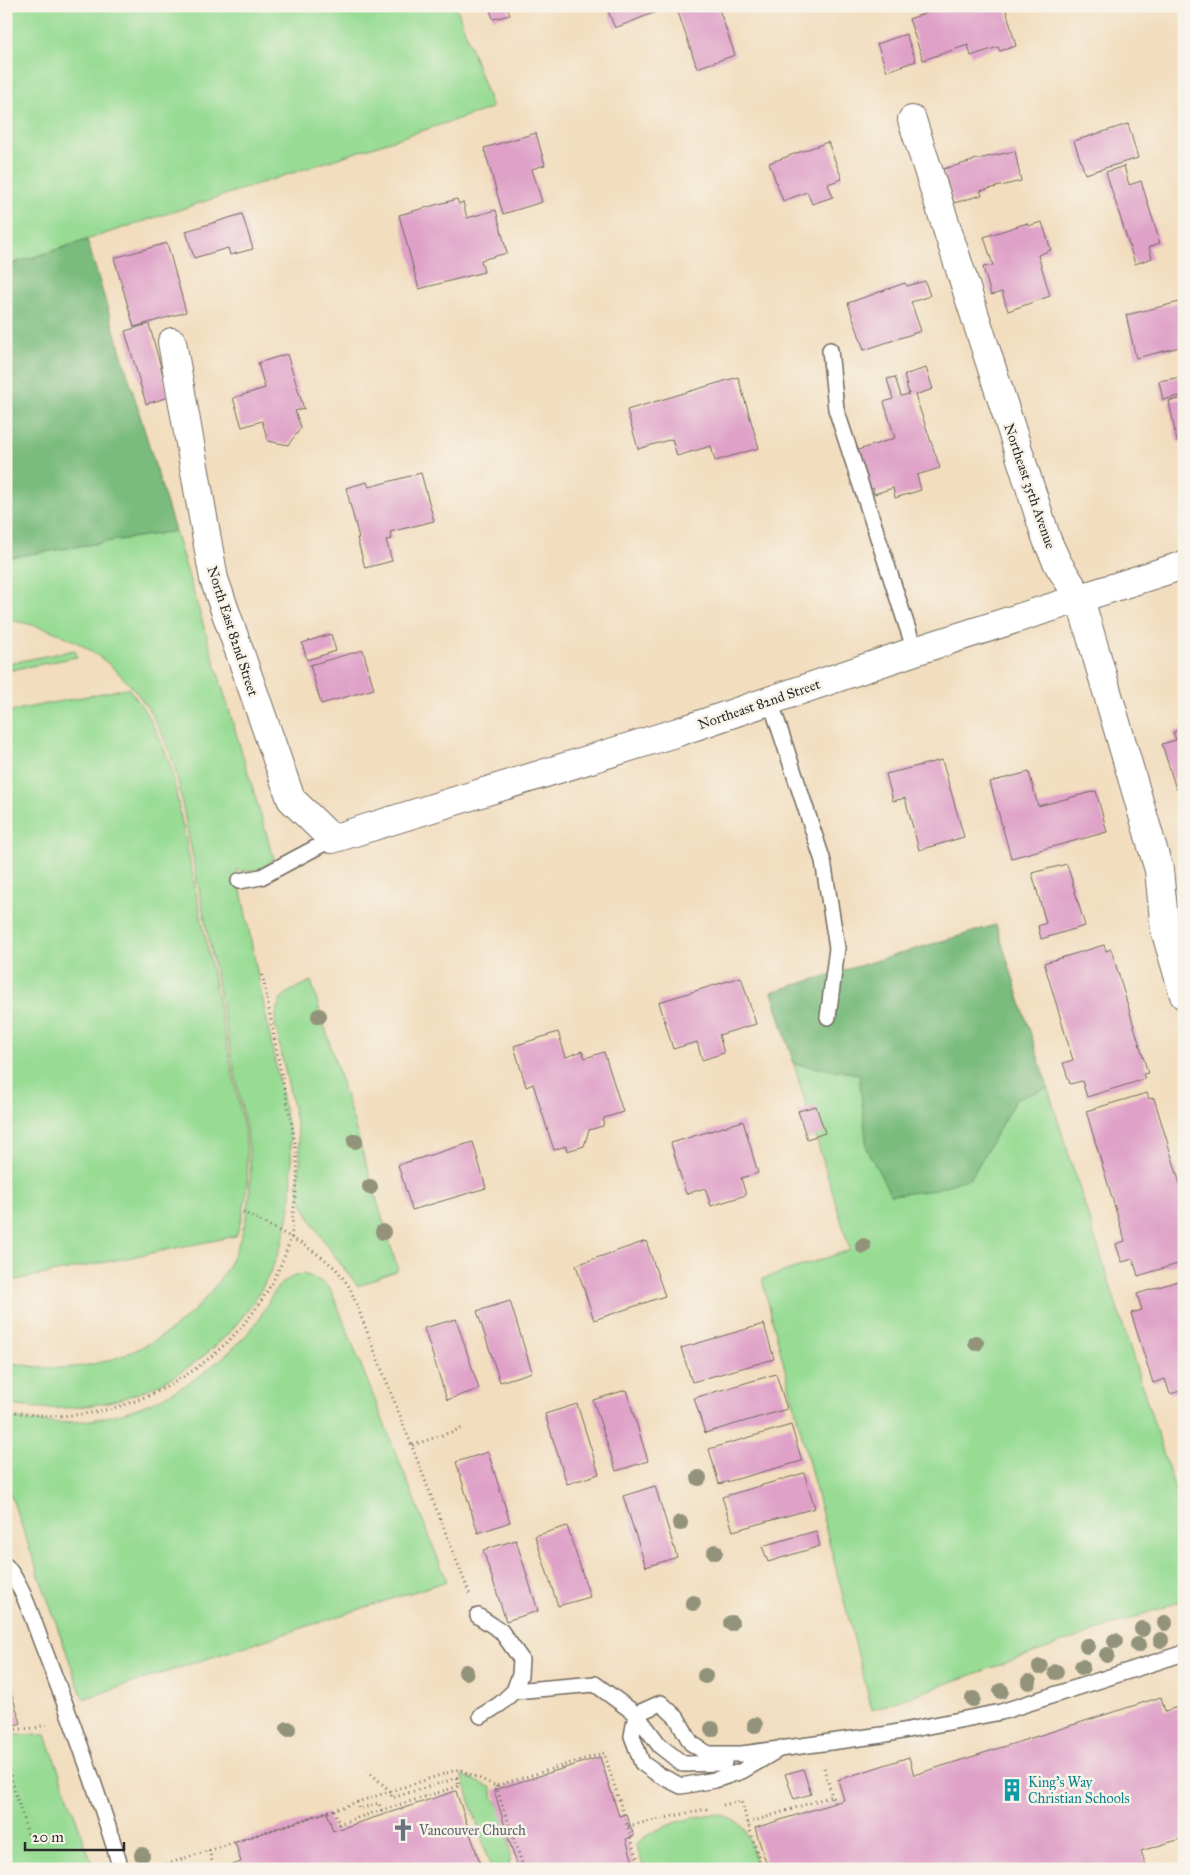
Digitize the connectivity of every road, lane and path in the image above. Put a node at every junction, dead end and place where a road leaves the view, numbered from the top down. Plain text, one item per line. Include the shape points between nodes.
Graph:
1 (912, 120) dead end
2 (172, 342) dead end
3 (830, 350) dead end
4 (1184, 565) edge
5 (1080, 599) junction
6 (915, 651) junction
7 (770, 700) junction
8 (332, 839) junction
9 (240, 882) dead end
10 (262, 972) dead end
11 (1184, 995) edge
12 (828, 1017) dead end
13 (244, 1212) dead end
14 (291, 1238) junction
15 (6, 1410) edge
16 (463, 1428) dead end
17 (413, 1445) junction
18 (6, 1566) edge
19 (478, 1616) joint
20 (1184, 1652) edge
21 (514, 1691) junction
22 (636, 1714) junction
23 (481, 1716) dead end
24 (71, 1719) junction
25 (6, 1730) edge
26 (824, 1743) junction
27 (781, 1748) junction
28 (6, 1761) edge
29 (368, 1771) dead end
30 (496, 1786) junction
31 (390, 1791) junction
32 (832, 1796) junction
33 (357, 1802) junction
34 (834, 1803) dead end
35 (722, 1806) dead end
36 (713, 1808) dead end
37 (334, 1810) junction
38 (354, 1824) dead end
39 (748, 1824) junction
40 (628, 1826) junction
41 (28, 1835) dead end
42 (209, 1850) junction
43 (214, 1867) edge
44 (121, 1869) edge
45 (158, 1869) edge
46 (205, 1869) edge
47 (524, 1869) edge
48 (641, 1869) edge
49 (762, 1869) edge

1 - 5 street, Northeast 35th Avenue via 1047,540
2 - 8 street, North East 82nd Street via 214,579 291,799
3 - 6 lane via 836,410
4 - 5 street, Northeast 82nd Street
5 - 6 street, Northeast 82nd Street
5 - 11 street, Northeast 35th Avenue via 1159,870 1165,930
6 - 7 street, Northeast 82nd Street
7 - 8 street, Northeast 82nd Street via 678,732
7 - 12 lane via 823,861 837,948
8 - 9 lane via 262,877
10 - 14 path via 297,1165
13 - 14 path
14 - 15 path via 272,1281 245,1324 216,1353 177,1382 141,1399 98,1411 39,1415
14 - 17 path via 337,1270 350,1288
16 - 17 path
17 - 19 path
18 - 24 lane via 26,1604
19 - 21 lane via 501,1631 521,1659
20 - 26 lane via 1001,1712
21 - 22 lane via 595,1684
21 - 23 lane
22 - 27 lane via 660,1746 683,1764 732,1763
22 - 27 lane via 661,1703 677,1718 691,1743 708,1754 742,1754
22 - 27 lane via 632,1736 642,1763 658,1776 681,1786 742,1771
24 - 25 path via 35,1728
24 - 44 lane
26 - 27 lane
26 - 32 path via 822,1763
28 - 41 path
29 - 31 path
30 - 31 path via 459,1769
30 - 40 path via 604,1753
30 - 47 path
31 - 33 path
31 - 37 path via 392,1798 457,1778 459,1786 339,1826
32 - 34 path
32 - 39 path
33 - 37 path
33 - 38 path via 359,1810 379,1803 382,1811 353,1821
35 - 39 path via 742,1801
36 - 40 path
37 - 42 path
39 - 49 path
40 - 48 path
42 - 43 path
42 - 45 path
43 - 46 path

